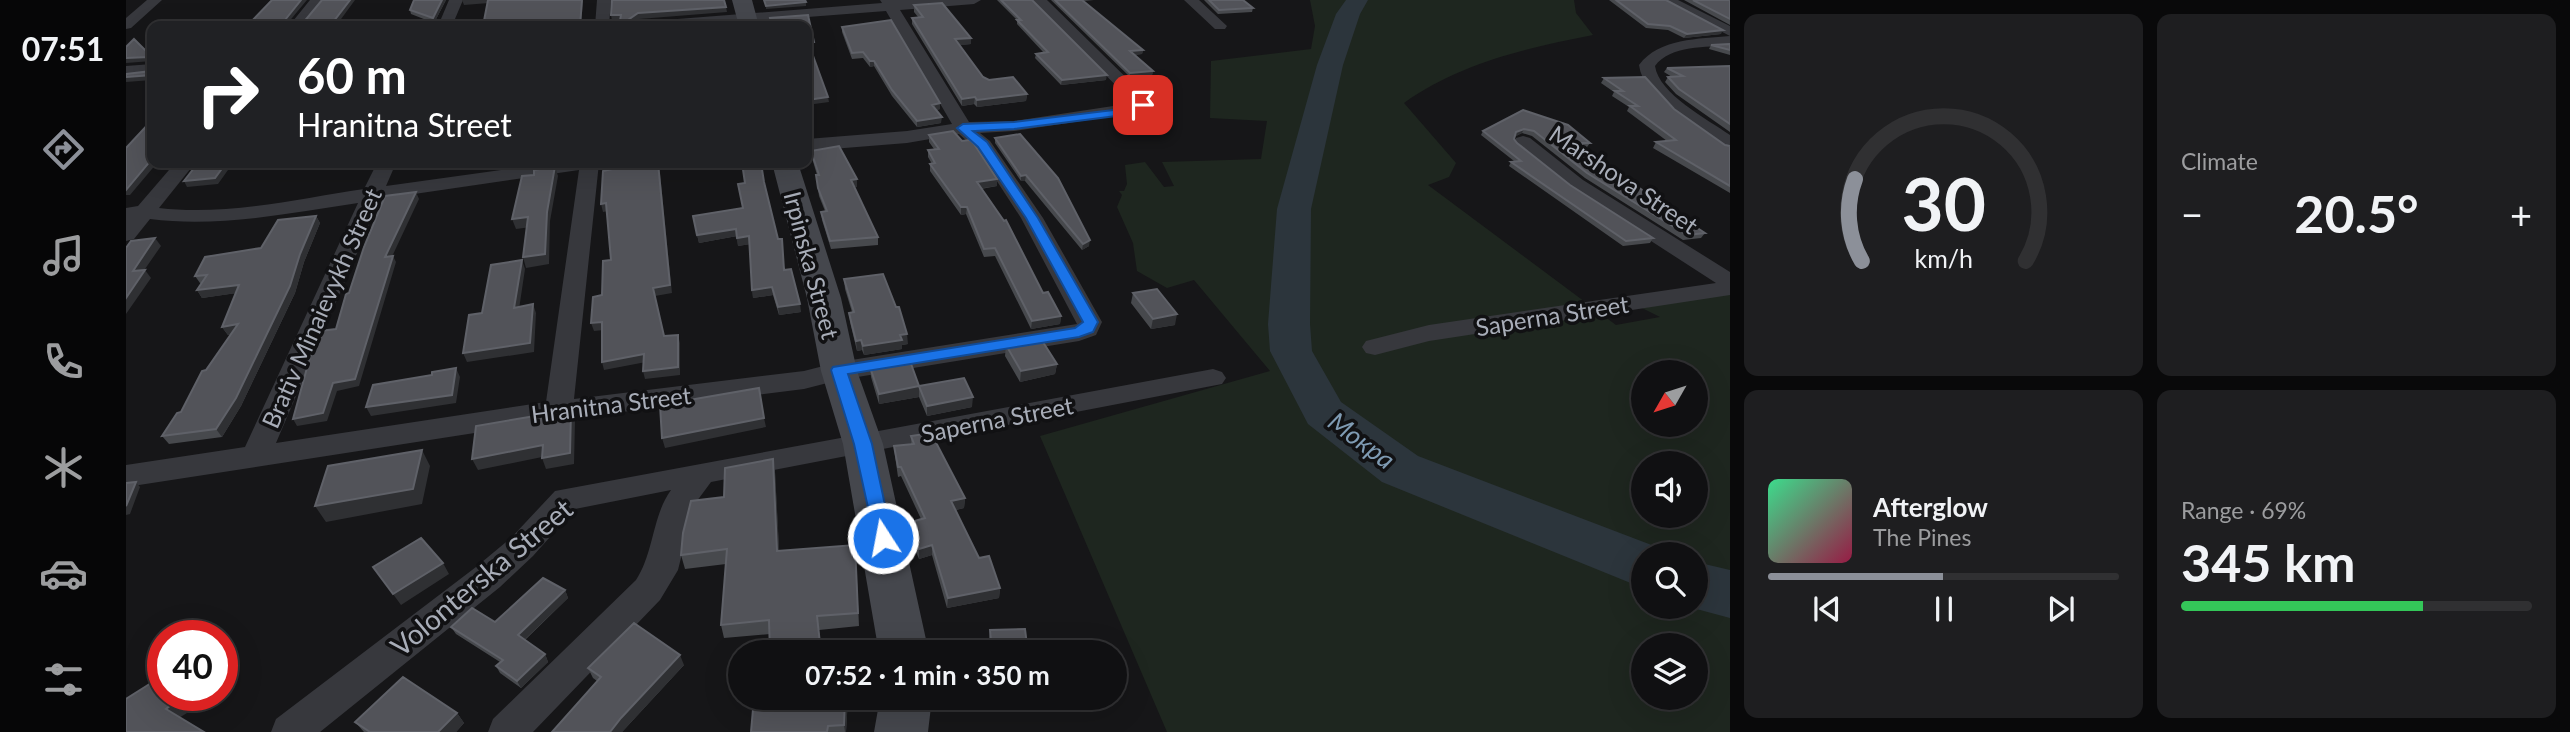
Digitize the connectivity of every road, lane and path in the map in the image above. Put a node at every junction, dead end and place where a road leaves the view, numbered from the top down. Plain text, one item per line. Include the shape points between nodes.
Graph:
1 (155, 0) edge
2 (317, 0) edge
3 (456, 0) edge
4 (604, 0) edge
5 (974, 0) edge
6 (1039, 0) edge
7 (1191, 0) edge
8 (1667, 0) edge
9 (889, 3) edge
10 (133, 14) edge
11 (746, 14) edge
12 (300, 21) edge
13 (447, 21) edge
14 (602, 21) edge
15 (684, 21) edge
16 (126, 25) edge
17 (1220, 26) dead end
18 (1730, 32) edge
19 (1730, 41) edge
20 (147, 69) edge
21 (126, 71) edge
22 (963, 128) junction
23 (1524, 142) dead end
24 (1730, 144) edge
25 (812, 145) edge
26 (179, 168) edge
27 (384, 168) edge
28 (555, 168) edge
29 (589, 168) edge
30 (786, 168) edge
31 (372, 194) junction
32 (135, 213) edge
33 (126, 234) edge
34 (1730, 282) edge
35 (1730, 288) edge
36 (1375, 347) dead end
37 (839, 370) junction
38 (1213, 378) dead end
39 (559, 410) junction
40 (863, 444) junction
41 (257, 454) junction
42 (701, 473) junction
43 (126, 476) edge
44 (901, 640) edge
45 (904, 710) edge
46 (290, 732) edge
47 (508, 732) edge
48 (901, 732) edge

1 - 10 street
2 - 12 street
3 - 13 street
4 - 14 street
5 - 9 street
6 - 22 street via 1142,107 1014,126
7 - 17 street
8 - 18 street
9 - 11 street
9 - 22 street
10 - 16 street
11 - 15 street
19 - 24 street via 1676,46 1657,53 1646,73 1661,93
20 - 21 street
22 - 25 street
22 - 37 street, Hranitna Street via 983,145 1032,218 1090,322 1087,329
23 - 34 street, Marshova Street via 1576,184
26 - 32 street
27 - 31 street, Brativ Minaievykh Street
28 - 31 street
29 - 39 street
30 - 37 street, Irpinska Street via 824,298
31 - 32 street via 218,215
31 - 41 street, Brativ Minaievykh Street
32 - 33 street
35 - 36 street, Saperna Street via 1429,333
37 - 39 street, Hranitna Street via 804,380
37 - 40 street, Irpinska Street
38 - 40 street, Saperna Street
39 - 41 street, Hranitna Street
40 - 42 street, Saperna Street
40 - 44 street, Irpinska Street
41 - 43 street, Hranitna Street
42 - 46 street, Volonterska Street via 566,499 488,577
42 - 47 street via 679,502 661,570 648,590
45 - 48 street

